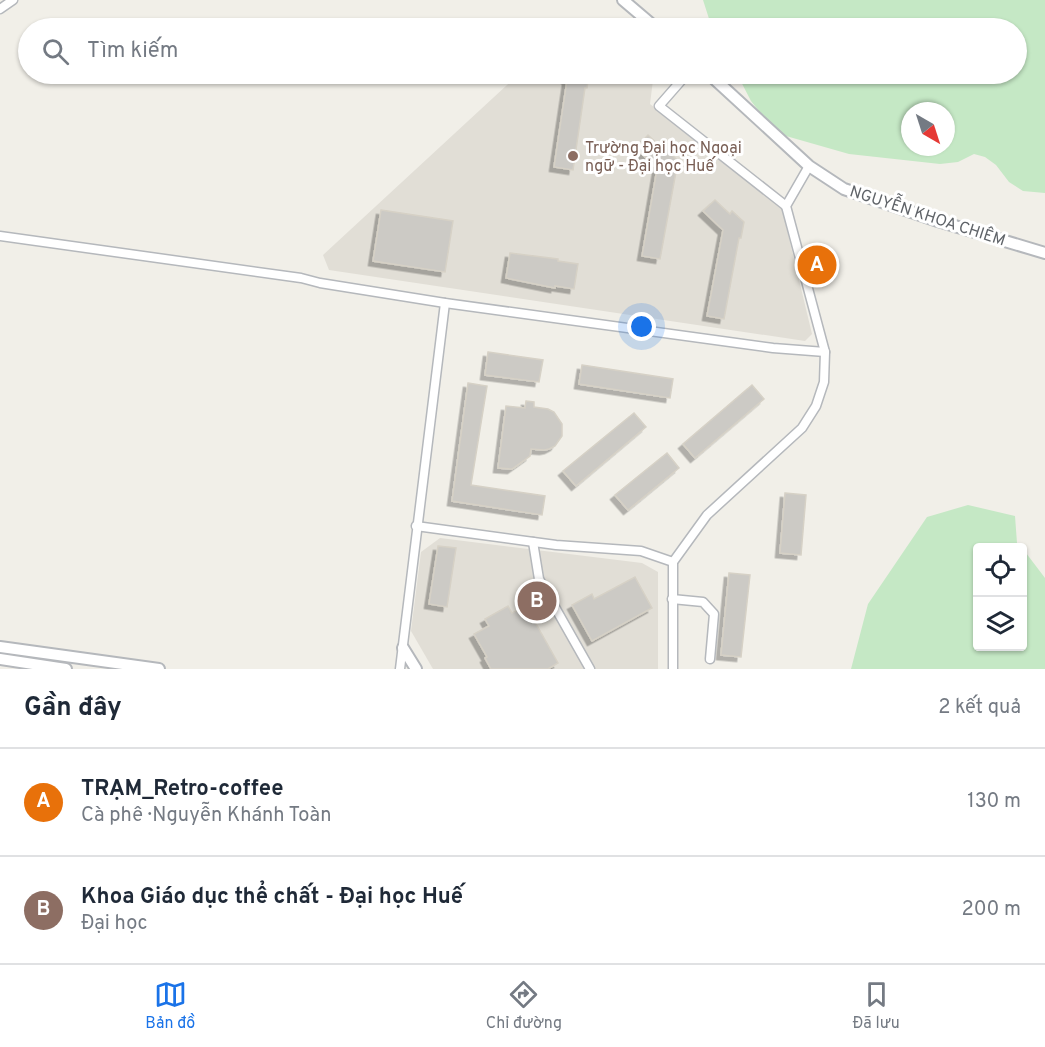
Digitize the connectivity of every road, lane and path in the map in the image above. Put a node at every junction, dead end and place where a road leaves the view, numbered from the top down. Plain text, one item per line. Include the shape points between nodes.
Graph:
1 (13, 0) edge
2 (623, 0) edge
3 (0, 9) edge
4 (644, 18) edge
5 (679, 84) edge
6 (720, 84) edge
7 (809, 166) junction
8 (786, 206) junction
9 (0, 236) edge
10 (1045, 253) edge
11 (445, 303) junction
12 (825, 352) junction
13 (417, 526) junction
14 (533, 542) junction
15 (673, 562) junction
16 (672, 599) junction
17 (0, 647) edge
18 (403, 648) junction
19 (0, 659) edge
20 (710, 659) dead end
21 (66, 669) edge
22 (159, 669) edge
23 (400, 669) edge
24 (416, 669) edge
25 (590, 669) edge
26 (673, 669) edge

1 - 3 street
2 - 4 street
5 - 8 street via 660,106
6 - 7 street, NGUYỄN KHOA CHIÊM
7 - 8 street
7 - 10 street, NGUYỄN KHOA CHIÊM via 844,189
8 - 12 street
9 - 11 street via 301,278
11 - 12 street
11 - 13 street
12 - 15 street via 824,382 816,406 802,428 707,515
13 - 14 street
13 - 18 street
14 - 15 street via 641,550
14 - 25 street via 539,579
15 - 16 street
16 - 20 street via 703,603 714,615
16 - 26 street
17 - 22 street
18 - 23 street
18 - 24 street
19 - 21 street

